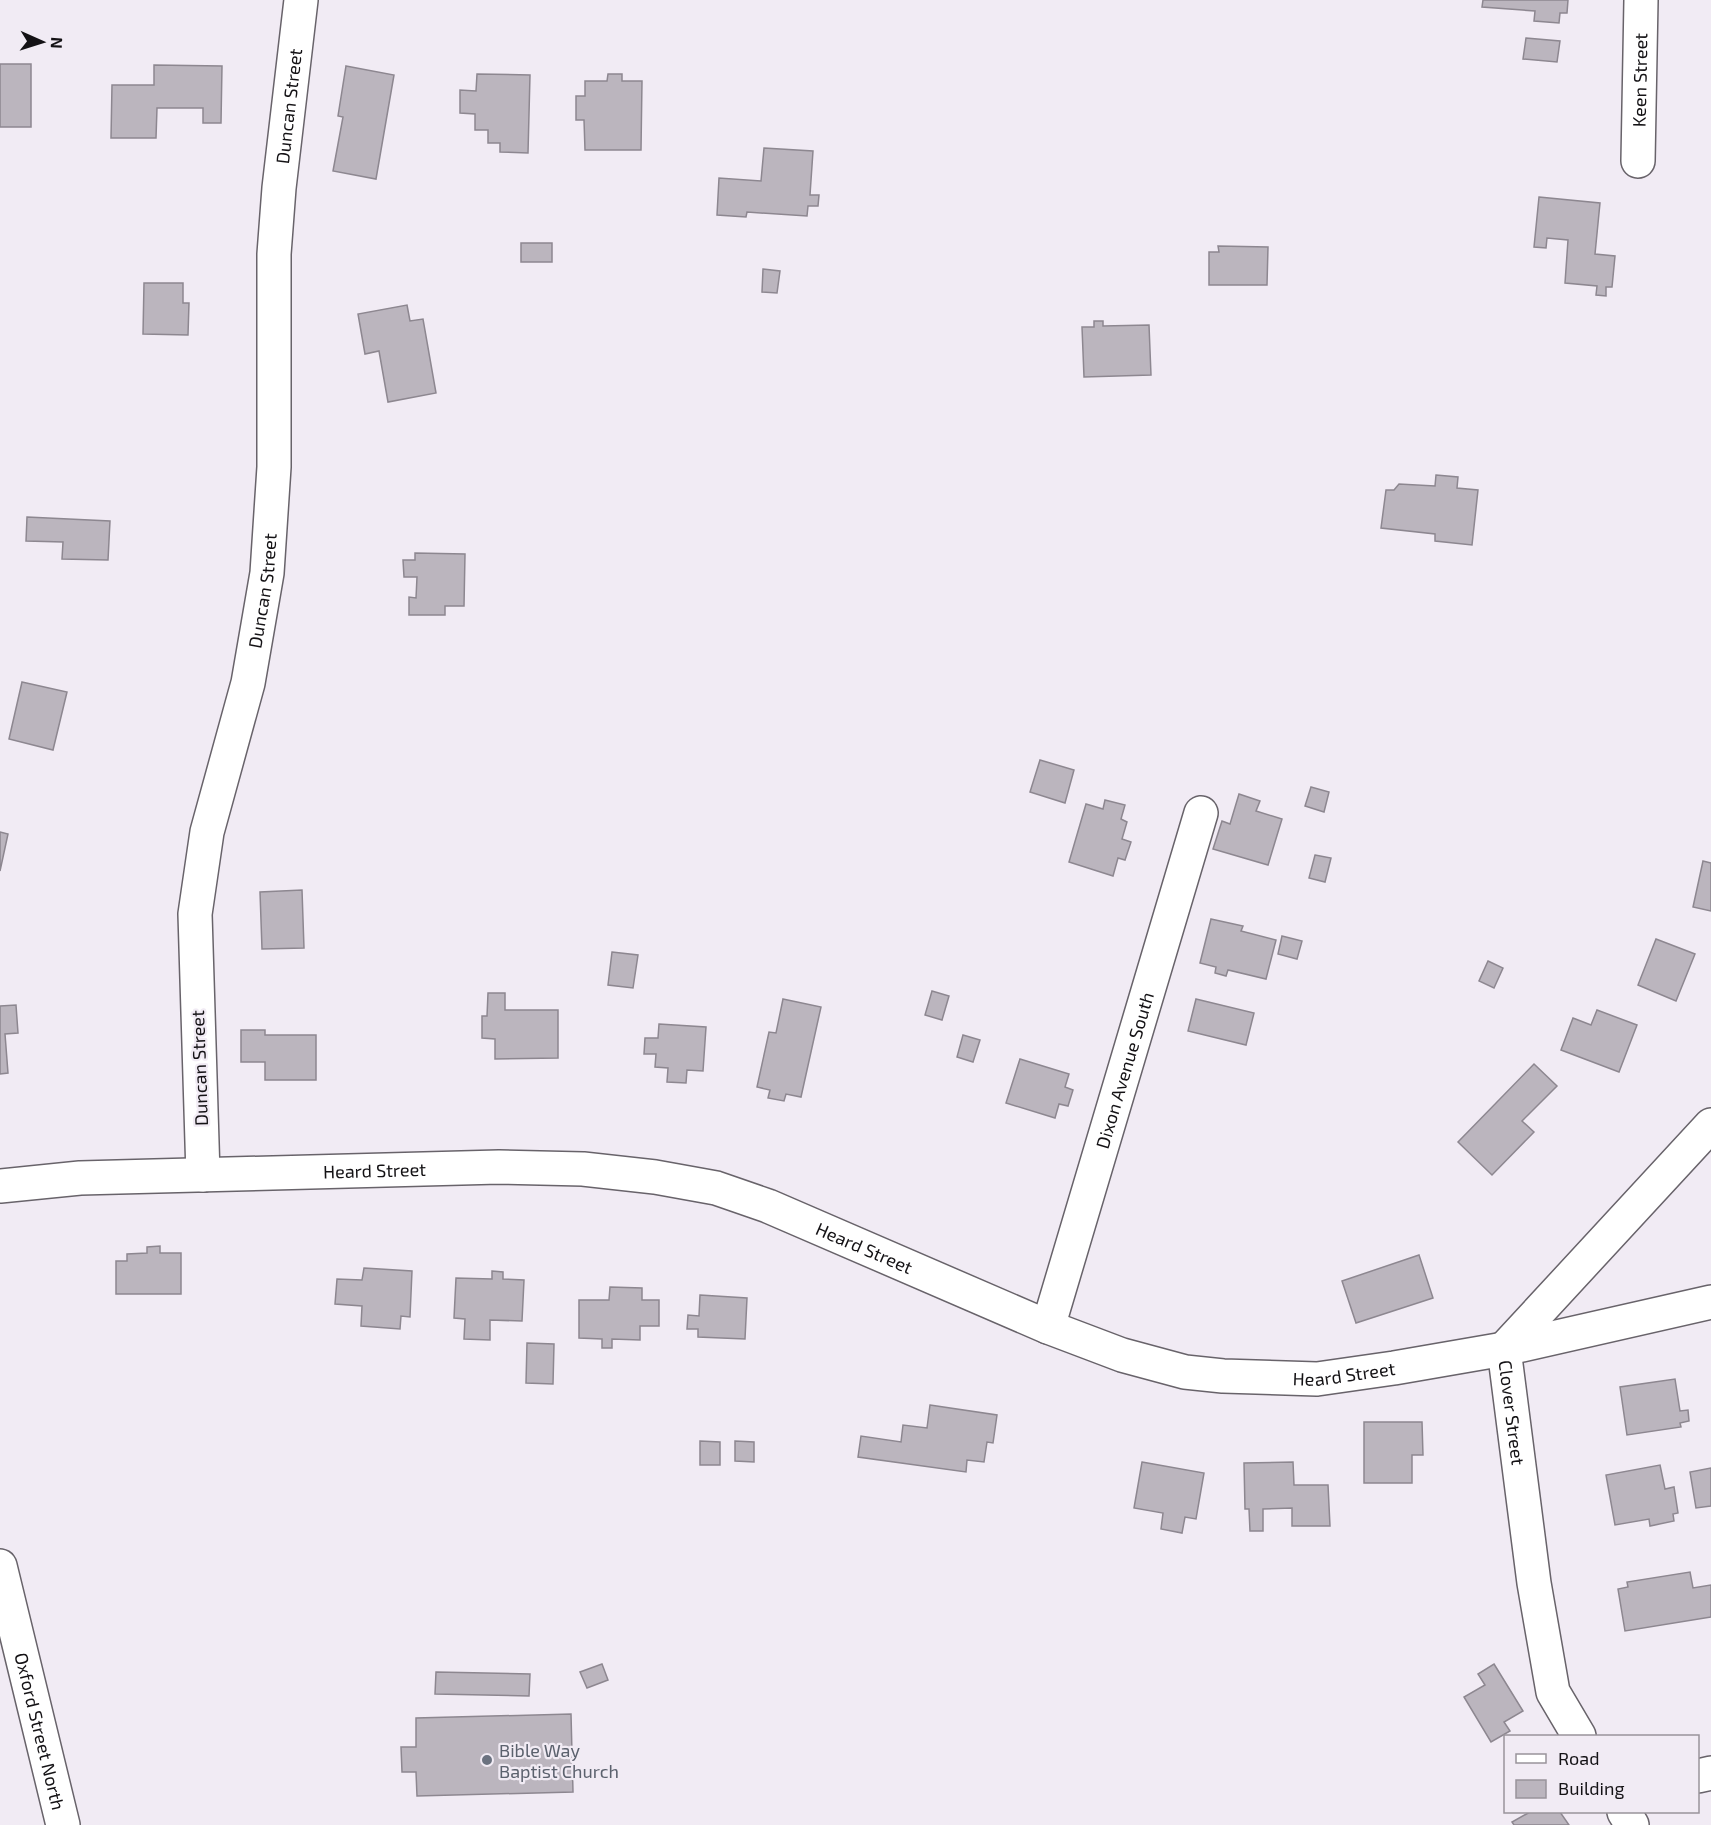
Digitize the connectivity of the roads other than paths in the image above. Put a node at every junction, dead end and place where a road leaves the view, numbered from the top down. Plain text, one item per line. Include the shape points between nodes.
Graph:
1 (301, 0) edge
2 (1641, 0) edge
3 (1638, 161) dead end
4 (1201, 813) dead end
5 (1711, 1125) edge
6 (203, 1175) junction
7 (0, 1186) edge
8 (1711, 1302) edge
9 (1048, 1327) junction
10 (1504, 1348) junction
11 (0, 1566) edge
12 (1578, 1735) edge
13 (63, 1825) edge

1 - 6 street, Duncan Street via 274,254 274,467 267,573 248,683 207,832 195,914
2 - 3 street, Keen Street
4 - 9 street, Dixon Avenue South
5 - 10 street, Clover Street
6 - 7 street, Heard Street via 80,1178
6 - 9 street, Heard Street via 499,1167 583,1169 655,1177 716,1188 768,1206
8 - 10 street, Heard Street
9 - 10 street, Heard Street via 1122,1355 1185,1372 1223,1376 1317,1379
10 - 12 street, Clover Street via 1534,1583 1553,1692
11 - 13 street, Oxford Street North

